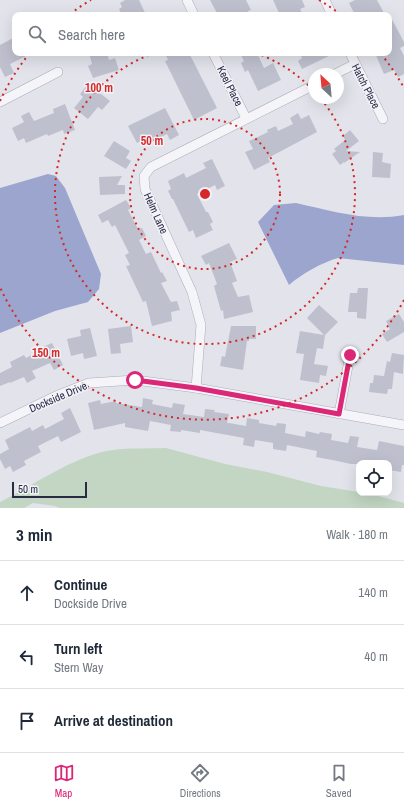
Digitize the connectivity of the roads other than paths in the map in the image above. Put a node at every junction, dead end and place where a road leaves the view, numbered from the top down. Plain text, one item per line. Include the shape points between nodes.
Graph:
1 (187, 0) edge
2 (325, 0) edge
3 (193, 12) edge
4 (331, 12) edge
5 (215, 56) edge
6 (351, 56) edge
7 (355, 64) junction
8 (344, 70) edge
9 (58, 72) dead end
10 (308, 88) edge
11 (0, 102) edge
12 (246, 118) junction
13 (383, 119) dead end
14 (350, 355) dead end
15 (196, 388) junction
16 (339, 414) junction
17 (0, 424) edge
18 (404, 425) edge

1 - 3 street
2 - 4 street
5 - 12 street, Keel Place
6 - 7 street, Hatch Place
7 - 8 street
7 - 13 street, Hatch Place
9 - 11 street
10 - 12 street, Helm Lane
12 - 15 street, Helm Lane via 151,167 144,176 145,189 192,292 201,325
14 - 16 street
15 - 16 street, Dockside Drive
15 - 17 street, Dockside Drive via 135,380 89,383 56,396
16 - 18 street, Dockside Drive

